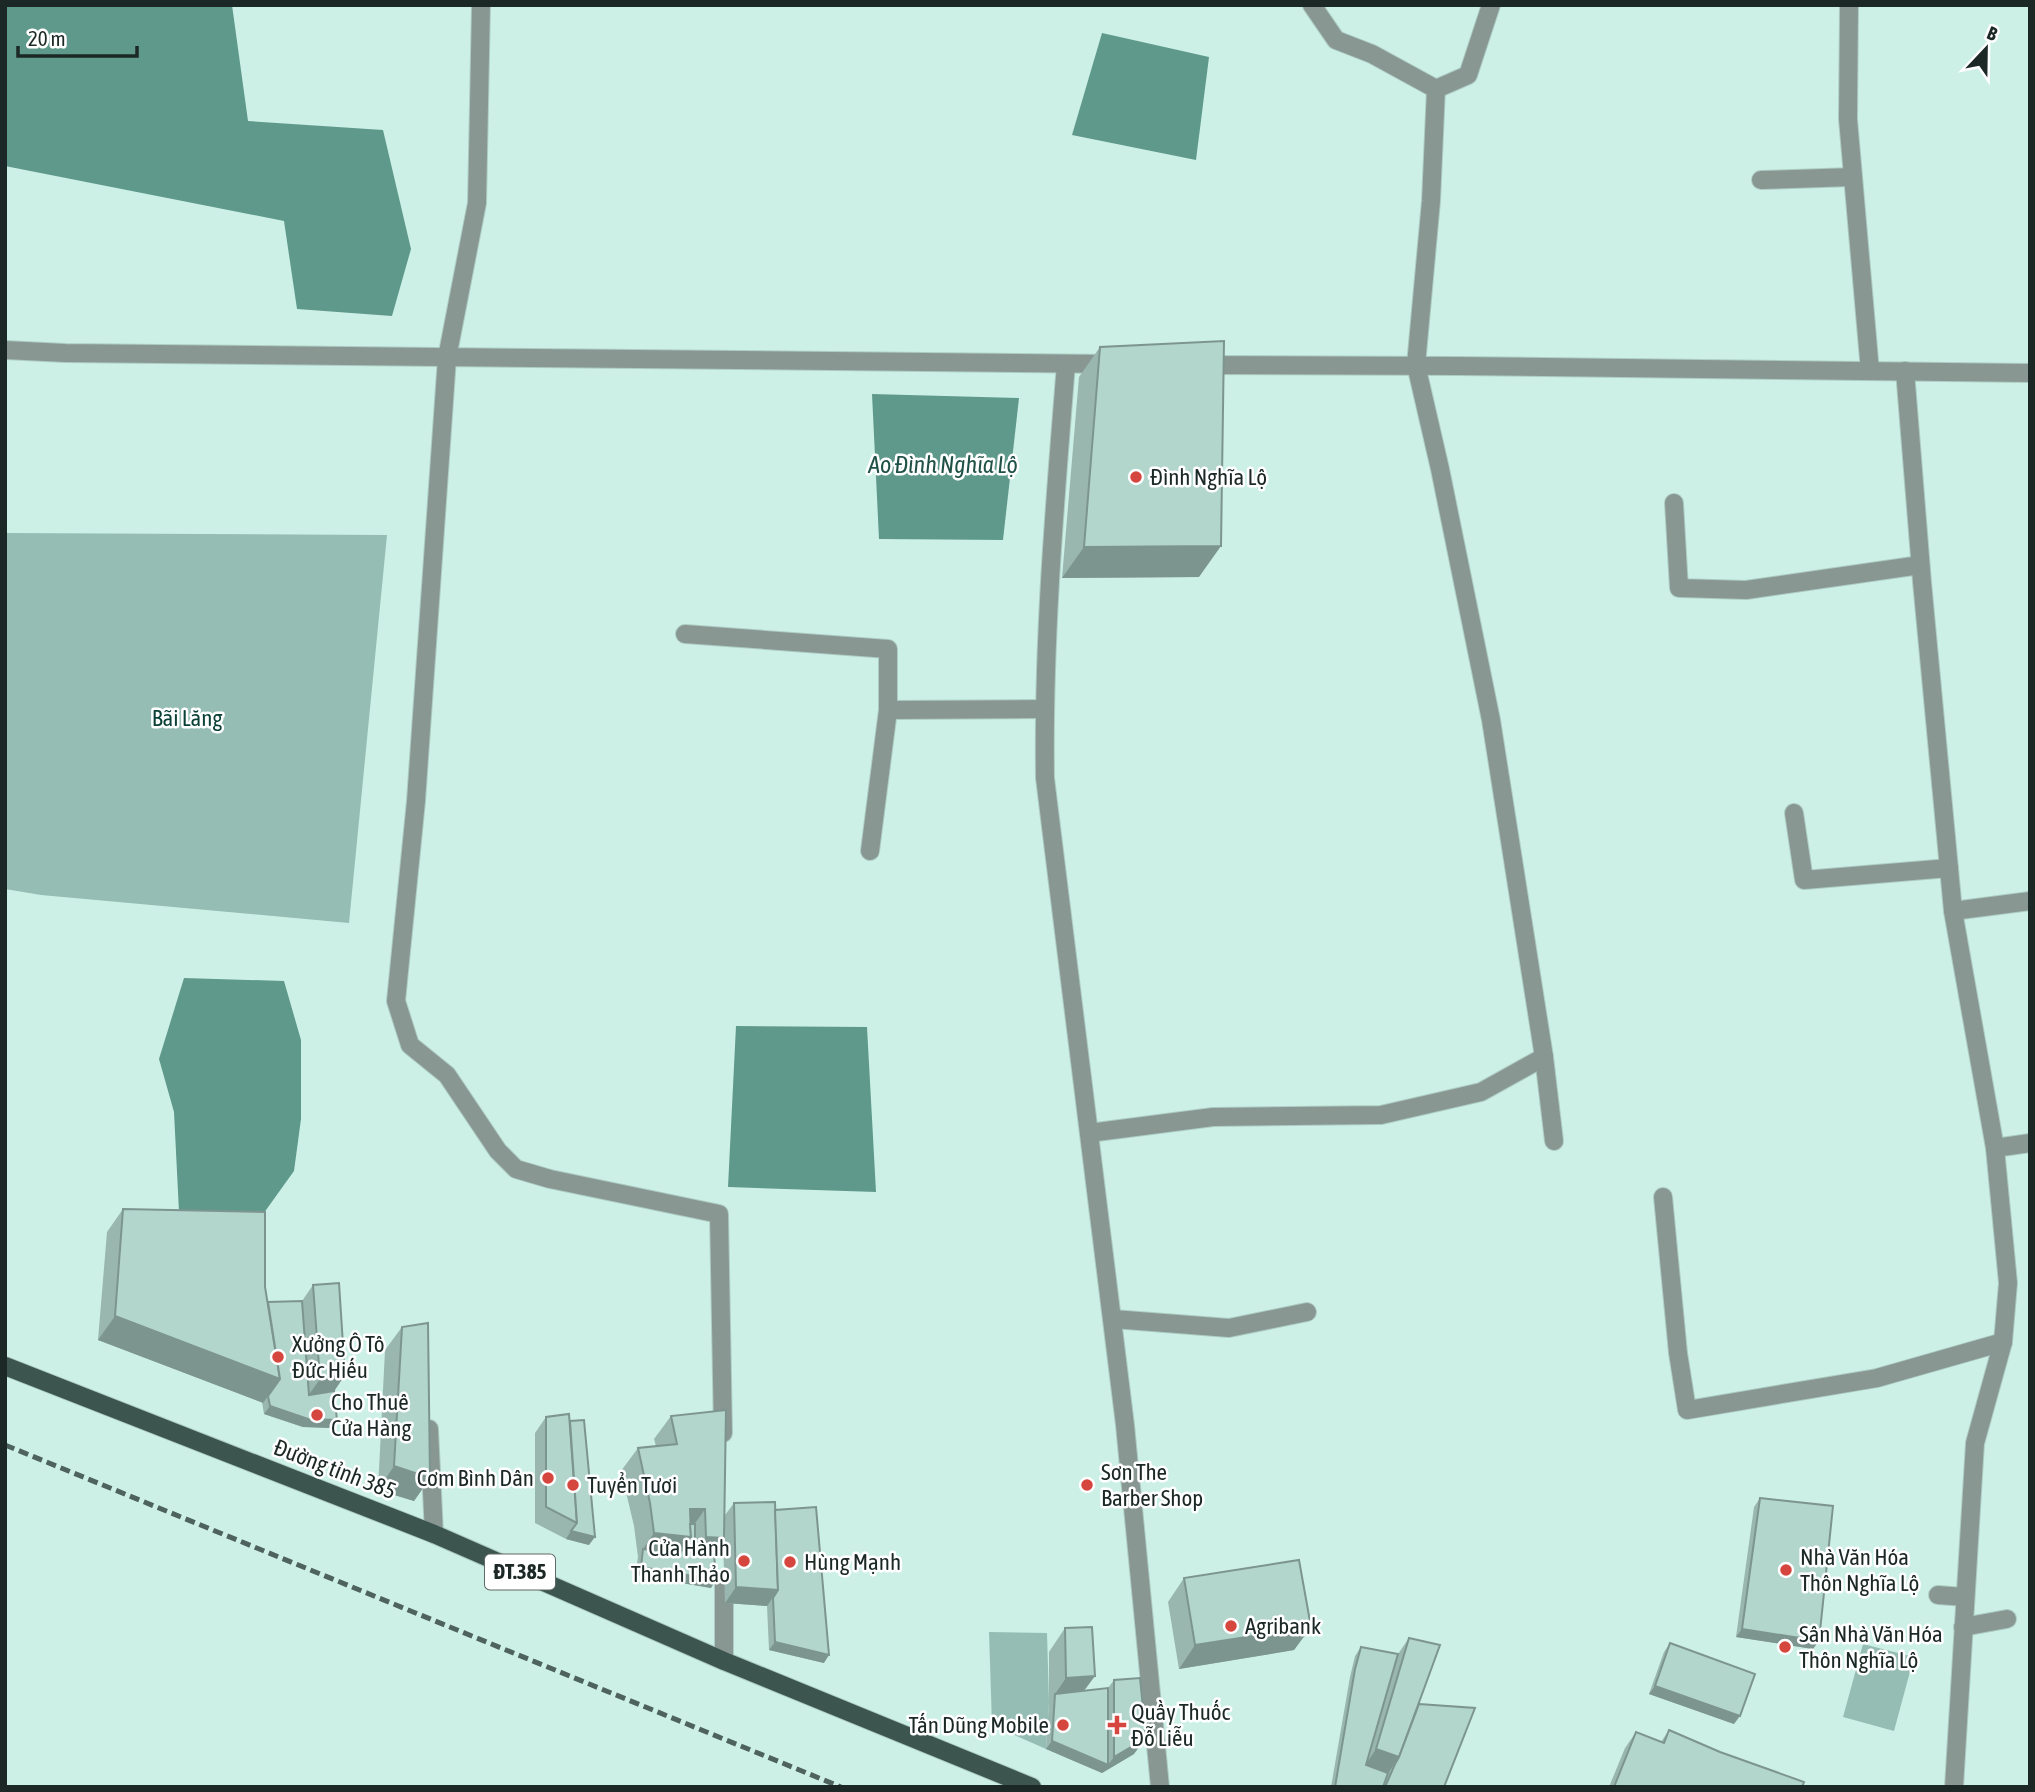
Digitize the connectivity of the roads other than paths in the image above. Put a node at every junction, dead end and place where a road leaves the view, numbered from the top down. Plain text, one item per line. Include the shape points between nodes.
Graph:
1 (481, 5) edge
2 (1312, 5) edge
3 (1491, 5) edge
4 (1849, 5) edge
5 (1436, 89) junction
6 (1853, 177) junction
7 (1761, 180) dead end
8 (5, 350) edge
9 (447, 358) junction
10 (1066, 365) junction
11 (1130, 365) edge
12 (1182, 365) edge
13 (1416, 365) junction
14 (1870, 371) junction
15 (1905, 372) junction
16 (2030, 373) edge
17 (1674, 503) dead end
18 (1920, 565) junction
19 (685, 634) dead end
20 (1044, 709) junction
21 (888, 710) junction
22 (1794, 813) dead end
23 (870, 851) dead end
24 (1949, 868) junction
25 (2030, 901) edge
26 (1953, 911) junction
27 (1544, 1057) junction
28 (1088, 1133) junction
29 (1554, 1140) dead end
30 (2030, 1143) edge
31 (1995, 1148) junction
32 (1662, 1197) dead end
33 (1307, 1312) dead end
34 (1112, 1319) junction
35 (2003, 1342) junction
36 (5, 1366) edge
37 (428, 1415) edge
38 (723, 1453) edge
39 (434, 1534) junction
40 (724, 1567) edge
41 (1938, 1595) dead end
42 (1965, 1597) junction
43 (2007, 1619) dead end
44 (1963, 1627) junction
45 (724, 1661) junction
46 (1032, 1787) edge
47 (1160, 1787) edge
48 (1954, 1787) edge

1 - 9 street via 477,203
2 - 5 street via 1336,40
3 - 5 street via 1468,75
4 - 6 street via 1848,119
5 - 13 street
6 - 7 street
6 - 14 street
8 - 9 street
9 - 10 street
9 - 38 street via 416,801 396,1001 410,1045 447,1075 498,1151 516,1169 719,1214
10 - 11 street
10 - 20 street
12 - 13 street
13 - 14 street
13 - 27 street via 1491,720
14 - 15 street
15 - 16 street
15 - 18 street
17 - 18 street via 1679,588 1746,590
18 - 24 street
19 - 21 street via 888,649
20 - 21 street
20 - 28 street via 1045,778
21 - 23 street
22 - 24 street via 1804,880
24 - 26 street
25 - 26 street
26 - 31 street
27 - 28 street via 1481,1092 1381,1115 1213,1117
27 - 29 street
28 - 34 street
30 - 31 street
31 - 35 street via 2008,1283
32 - 35 street via 1687,1410 1877,1378
33 - 34 street via 1229,1328
34 - 47 street
35 - 42 street via 1975,1443
36 - 39 main road, Đường tỉnh 385 / ĐT.385
37 - 39 street
39 - 45 main road, Đường tỉnh 385 / ĐT.385
40 - 45 street
41 - 42 street
42 - 44 street
43 - 44 street
44 - 48 street
45 - 46 main road, Đường tỉnh 385 / ĐT.385

